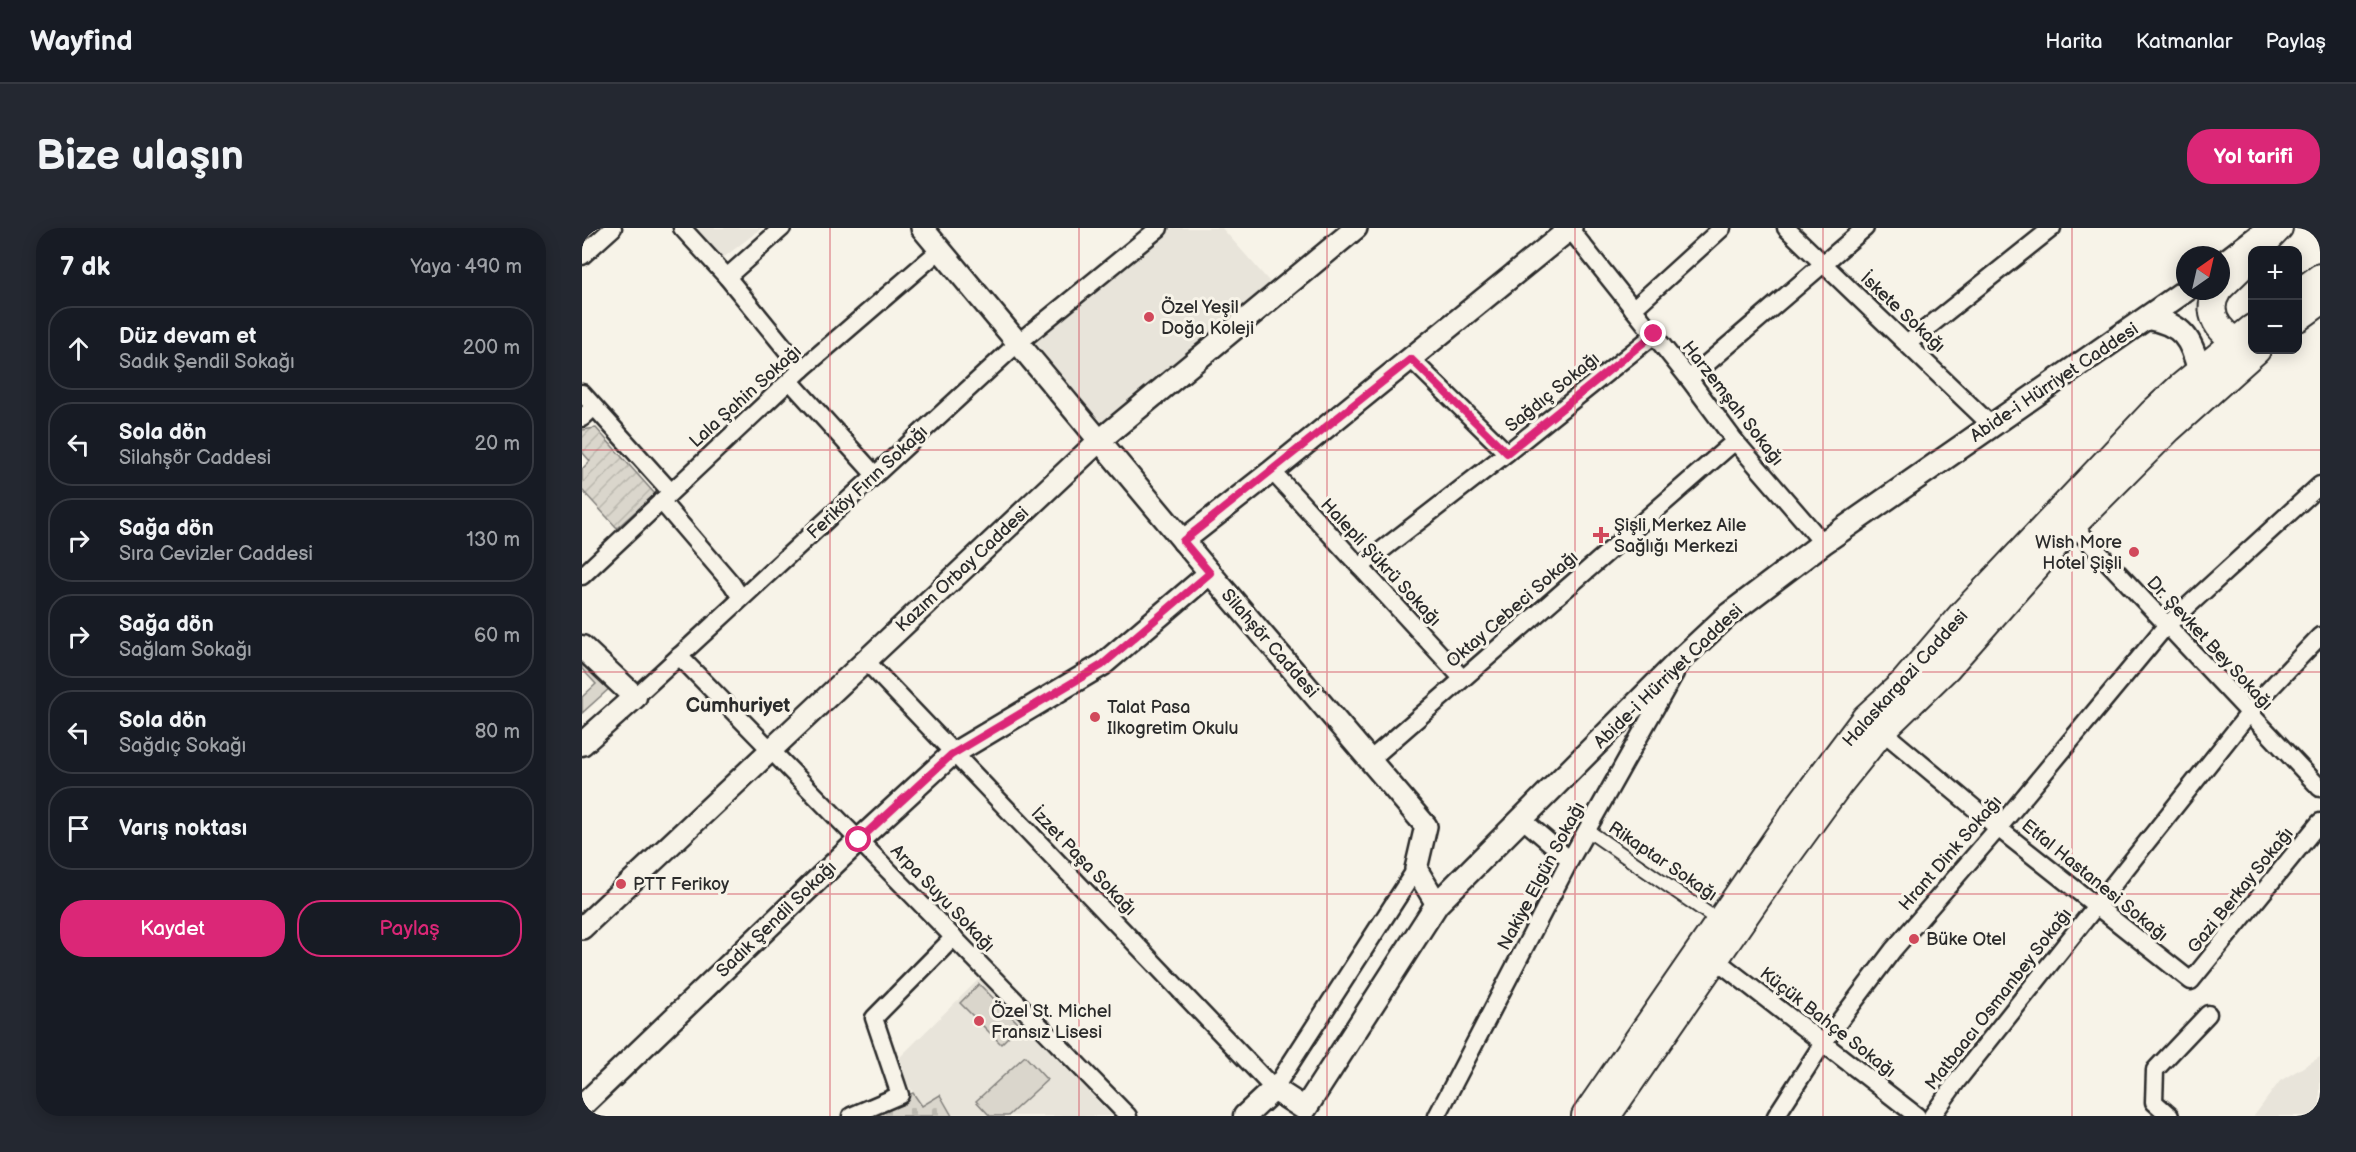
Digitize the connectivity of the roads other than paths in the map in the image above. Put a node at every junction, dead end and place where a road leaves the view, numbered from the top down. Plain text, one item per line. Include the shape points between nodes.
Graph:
1 (614, 228) edge
2 (682, 228) edge
3 (782, 228) edge
4 (922, 228) edge
5 (1159, 228) edge
6 (1356, 228) edge
7 (1570, 228) edge
8 (1722, 228) edge
9 (1786, 228) edge
10 (1865, 228) edge
11 (2052, 228) edge
12 (2269, 228) edge
13 (2278, 228) edge
14 (2262, 246) edge
15 (940, 250) junction
16 (582, 255) edge
17 (2230, 258) edge
18 (2248, 262) edge
19 (1824, 264) junction
20 (727, 277) junction
21 (2320, 277) edge
22 (2230, 279) edge
23 (2302, 290) edge
24 (2176, 298) edge
25 (2214, 300) edge
26 (2320, 302) edge
27 (1633, 309) junction
28 (2302, 315) edge
29 (2148, 318) junction
30 (1654, 334) junction
31 (2248, 341) edge
32 (2248, 342) edge
33 (2248, 342) edge
34 (1908, 343) junction
35 (1018, 344) junction
36 (1411, 359) junction
37 (2199, 371) junction
38 (796, 375) junction
39 (1689, 379) junction
40 (582, 393) edge
41 (588, 412) edge
42 (1991, 425) junction
43 (2169, 429) junction
44 (1099, 441) junction
45 (1735, 441) junction
46 (1507, 453) junction
47 (1272, 471) junction
48 (875, 475) junction
49 (2320, 485) edge
50 (665, 496) junction
51 (2073, 525) junction
52 (1183, 541) junction
53 (1823, 543) junction
54 (1360, 567) junction
55 (1210, 573) junction
56 (582, 576) edge
57 (741, 598) junction
58 (2166, 625) junction
59 (2320, 636) edge
60 (582, 647) edge
61 (679, 656) junction
62 (1683, 657) junction
63 (865, 660) junction
64 (1462, 678) junction
65 (635, 697) junction
66 (2249, 713) junction
67 (1873, 724) junction
68 (582, 744) edge
69 (771, 749) junction
70 (954, 753) junction
71 (1371, 760) junction
72 (2320, 788) edge
73 (1522, 819) junction
74 (2320, 822) edge
75 (1998, 828) junction
76 (1587, 830) junction
77 (859, 840) junction
78 (1570, 860) junction
79 (1416, 869) junction
80 (1437, 904) junction
81 (2095, 906) junction
82 (1719, 921) junction
83 (582, 928) edge
84 (954, 937) junction
85 (1715, 959) junction
86 (2191, 981) joint
87 (2208, 1014) dead end
88 (1823, 1043) junction
89 (1274, 1089) junction
90 (582, 1106) edge
91 (1306, 1114) edge
92 (851, 1116) edge
93 (1128, 1116) edge
94 (1245, 1116) edge
95 (1437, 1116) edge
96 (1585, 1116) edge
97 (1607, 1116) edge
98 (1776, 1116) edge
99 (1917, 1116) edge
100 (1932, 1116) edge
101 (2170, 1116) edge

1 - 16 street
2 - 20 street
3 - 20 street
4 - 15 street, Silahşör Caddesi
5 - 35 street, Feriköy Fırın Sokağı
6 - 44 street, Kazım Orbay Caddesi
7 - 27 street, Harzemşah Sokağı
7 - 36 street
8 - 27 street
9 - 19 street, İskete Sokağı
10 - 19 street
11 - 34 street
12 - 17 main road
13 - 14 main road
15 - 35 street, Silahşör Caddesi
15 - 38 street, Lala Şahin Sokağı
18 - 22 main road
19 - 34 street, İskete Sokağı
19 - 39 street
20 - 38 street
21 - 23 main road
24 - 29 main road, Abide-i Hürriyet Caddesi
25 - 31 main road via 2211,312 2220,328
26 - 28 main road
27 - 30 street, Harzemşah Sokağı
29 - 37 main road via 2177,328 2188,340
29 - 42 main road, Abide-i Hürriyet Caddesi
30 - 39 street, Harzemşah Sokağı
30 - 46 street, Sağdıç Sokağı
32 - 37 main road, Halaskargazi Caddesi
33 - 43 main road, Halaskargazi Caddesi
34 - 42 street, İskete Sokağı
35 - 44 street, Silahşör Caddesi
35 - 48 street, Feriköy Fırın Sokağı
36 - 46 street
36 - 47 street
37 - 43 main road via 2197,387
37 - 67 main road, Halaskargazi Caddesi via 2152,413 1963,613
38 - 48 street
38 - 50 street, Lala Şahin Sokağı
39 - 45 street, Harzemşah Sokağı
40 - 41 street
41 - 50 street
42 - 53 main road, Abide-i Hürriyet Caddesi
43 - 51 main road, Halaskargazi Caddesi
44 - 52 street, Silahşör Caddesi
44 - 63 street, Kazım Orbay Caddesi
45 - 53 street, Harzemşah Sokağı
45 - 64 street, Oktay Cebeci Sokağı
46 - 54 street, Sağdıç Sokağı
47 - 52 street
47 - 54 street, Halepli Şükrü Sokağı
48 - 57 street, Feriköy Fırın Sokağı
49 - 58 street, Hrant Dink Sokağı
50 - 56 street, Lala Şahin Sokağı
50 - 57 street
51 - 58 street, Dr. Şevket Bey Sokağı
51 - 67 main road, Halaskargazi Caddesi via 1947,668
52 - 55 street, Silahşör Caddesi
53 - 62 main road, Abide-i Hürriyet Caddesi via 1728,615
54 - 64 street, Halepli Şükrü Sokağı
55 - 70 street, Sadık Şendil Sokağı via 1102,665
55 - 71 street, Silahşör Caddesi
57 - 61 street, Feriköy Fırın Sokağı
58 - 66 street, Dr. Şevket Bey Sokağı
58 - 75 street, Hrant Dink Sokağı
59 - 66 street, Matbaacı Osmanbey Sokağı
60 - 65 main road
61 - 65 street, Feriköy Fırın Sokağı
61 - 69 street, Arpa Suyu Sokağı
62 - 73 main road, Abide-i Hürriyet Caddesi
62 - 76 street, Nakiye Elgün Sokağı
63 - 69 street, Kazım Orbay Caddesi
63 - 70 street, İzzet Paşa Sokağı
64 - 71 street, Oktay Cebeci Sokağı
65 - 68 main road, Feriköy Fırın Sokağı
66 - 72 street, Dr. Şevket Bey Sokağı
66 - 81 street, Matbaacı Osmanbey Sokağı
67 - 75 street, Etfal Hastanesi Sokağı
67 - 82 main road, Halaskargazi Caddesi via 1807,795
67 - 85 main road, Halaskargazi Caddesi via 1814,819
69 - 77 street, Arpa Suyu Sokağı
69 - 83 street, Kazım Orbay Caddesi
70 - 77 street, Sadık Şendil Sokağı
70 - 89 street, İzzet Paşa Sokağı
71 - 79 street, Silahşör Caddesi via 1426,826
73 - 78 street
73 - 80 main road, Abide-i Hürriyet Caddesi
74 - 86 street, Gazi Berkay Sokağı
75 - 81 street, Etfal Hastanesi Sokağı
75 - 88 street, Hrant Dink Sokağı via 1893,950
76 - 78 street, Nakiye Elgün Sokağı
76 - 82 street, Rikaptar Sokağı
77 - 84 street, Arpa Suyu Sokağı
77 - 90 street, Sadık Şendil Sokağı
78 - 95 street, Nakiye Elgün Sokağı
79 - 80 street
79 - 89 street
80 - 91 main road, Abide-i Hürriyet Caddesi
81 - 86 street, Etfal Hastanesi Sokağı
81 - 100 street, Matbaacı Osmanbey Sokağı
82 - 96 main road, Halaskargazi Caddesi
84 - 92 street via 874,1018 900,1095
84 - 93 street, Arpa Suyu Sokağı
85 - 88 street, Küçük Bahçe Sokağı
85 - 97 main road, Halaskargazi Caddesi
87 - 101 street via 2156,1070 2154,1102
88 - 98 street, Hrant Dink Sokağı
88 - 99 street, Küçük Bahçe Sokağı
89 - 91 main road, Abide-i Hürriyet Caddesi
89 - 94 main road

